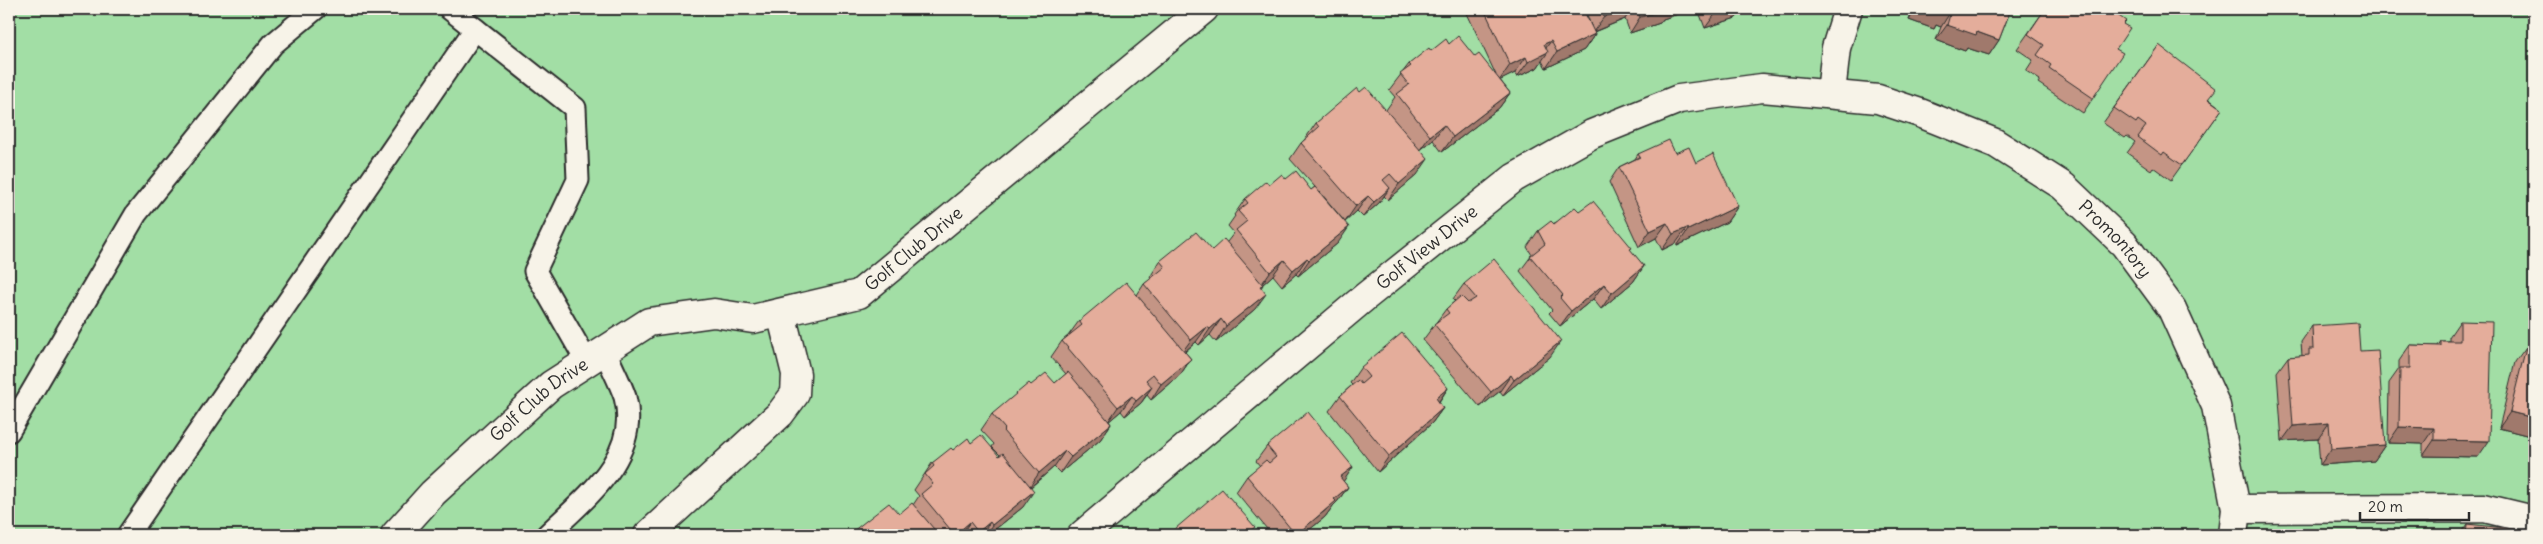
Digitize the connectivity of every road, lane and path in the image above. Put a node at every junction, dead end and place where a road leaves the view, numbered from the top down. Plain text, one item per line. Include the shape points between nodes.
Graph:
1 (315, 9) edge
2 (450, 9) edge
3 (1204, 9) edge
4 (1848, 9) edge
5 (475, 29) junction
6 (1830, 94) junction
7 (780, 313) junction
8 (596, 357) junction
9 (9, 431) edge
10 (2534, 520) edge
11 (2235, 522) edge
12 (128, 535) edge
13 (395, 535) edge
14 (546, 535) edge
15 (648, 535) edge
16 (1082, 535) edge

1 - 9 lane via 273,44 136,214
2 - 5 lane
3 - 7 street, Golf Club Drive via 859,294
4 - 6 street via 1836,48
5 - 8 lane via 575,108 578,180 535,271
5 - 12 lane
6 - 11 street, Promontory via 1878,99 1994,143 2063,186 2124,244 2172,308 2216,406
6 - 16 street, Golf View Drive via 1762,88 1679,99 1592,134 1514,178 1365,297
7 - 8 street, Golf Club Drive via 753,319 714,313 649,322
7 - 15 street via 796,374 795,394 780,414
8 - 13 street, Golf Club Drive via 551,385 433,493
8 - 14 lane via 625,398 627,435 608,475
10 - 11 street via 2484,508

